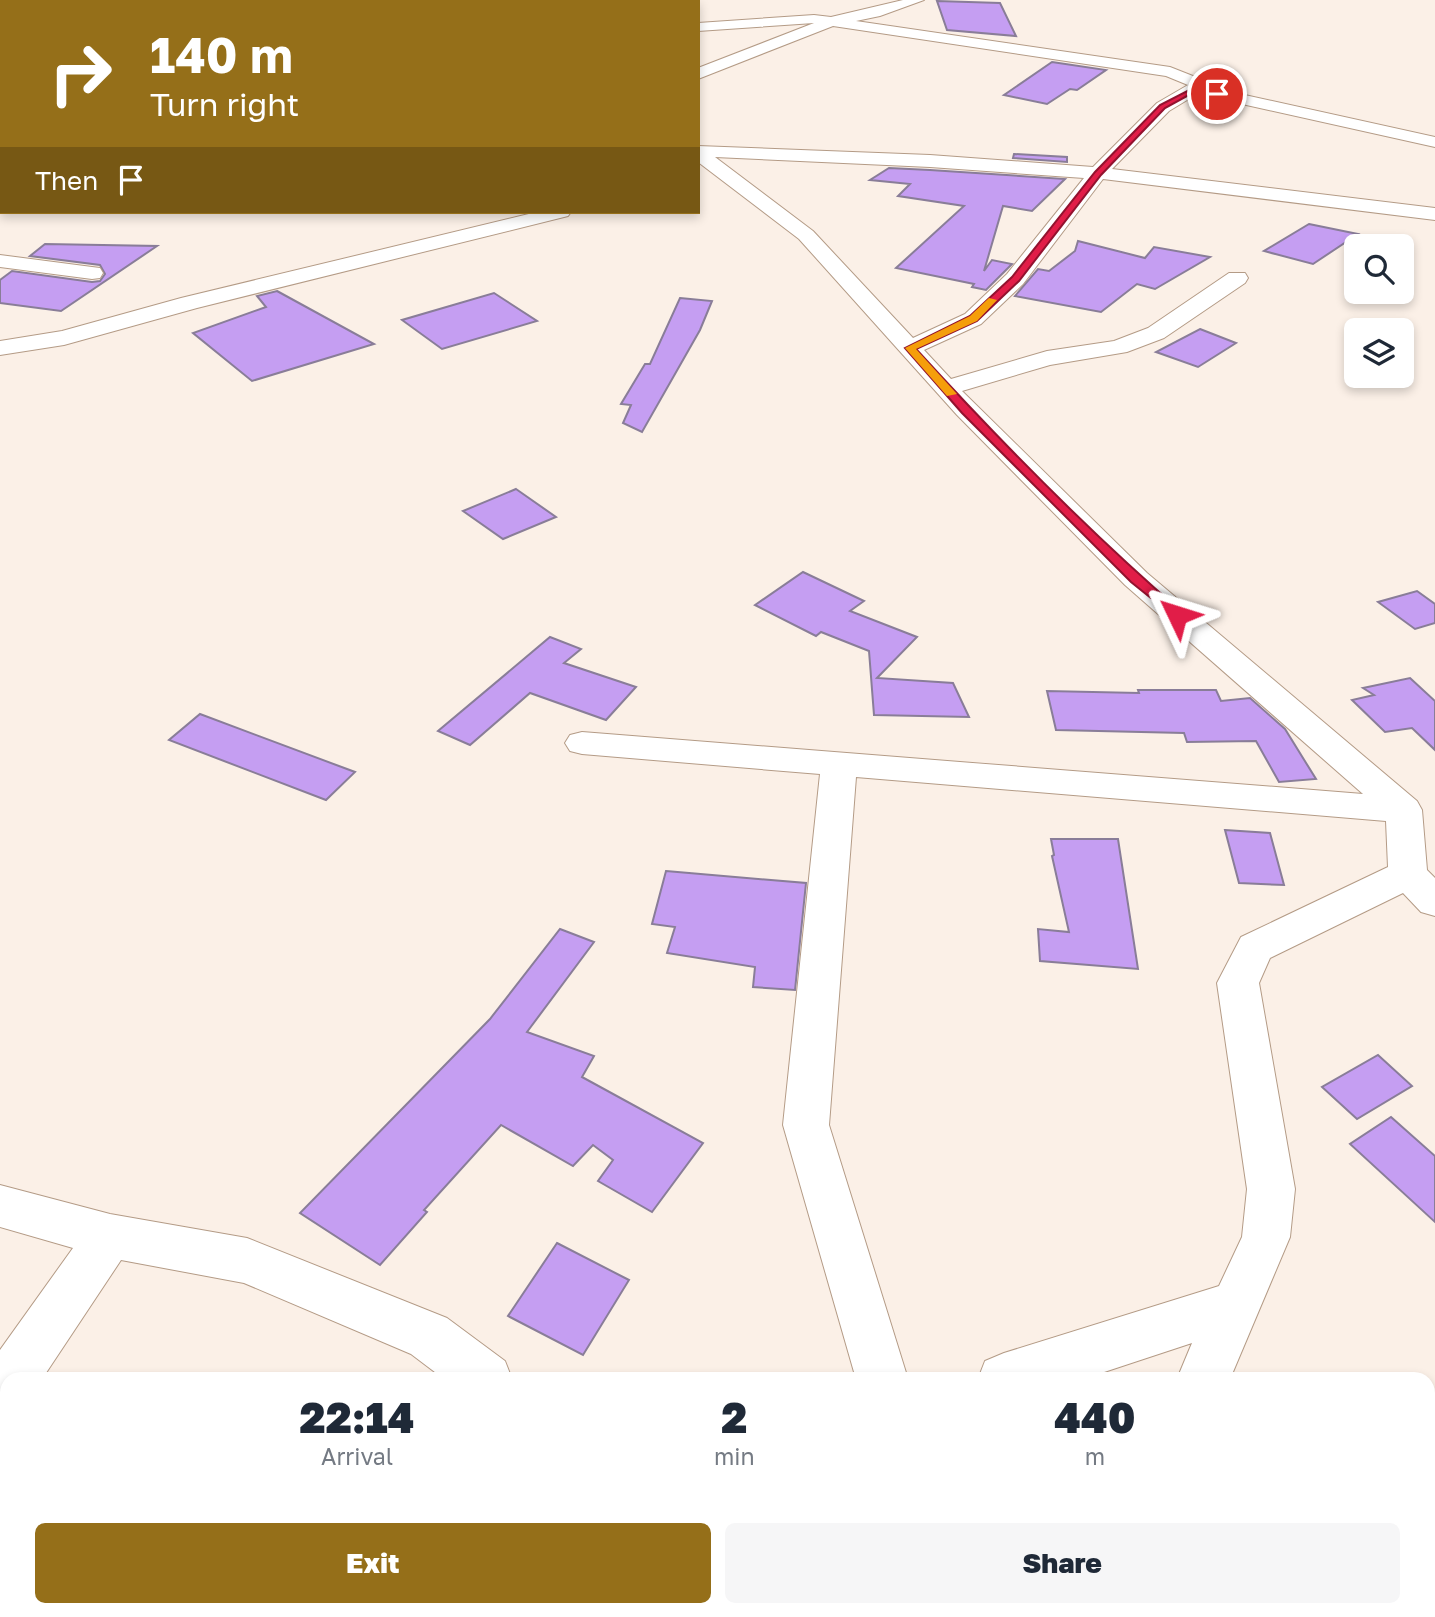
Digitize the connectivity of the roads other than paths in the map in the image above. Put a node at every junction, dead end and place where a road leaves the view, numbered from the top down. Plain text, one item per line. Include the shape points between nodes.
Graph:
1 (917, 0) edge
2 (833, 21) junction
3 (700, 27) edge
4 (700, 73) edge
5 (1195, 89) junction
6 (1170, 103) junction
7 (1262, 103) junction
8 (1435, 142) edge
9 (700, 152) edge
10 (700, 154) edge
11 (1098, 173) junction
12 (553, 214) edge
13 (1435, 214) edge
14 (0, 261) edge
15 (92, 273) dead end
16 (1237, 278) dead end
17 (0, 348) edge
18 (910, 348) junction
19 (946, 388) junction
20 (582, 743) dead end
21 (839, 766) junction
22 (1404, 810) junction
23 (1421, 888) edge
24 (0, 1206) edge
25 (110, 1236) junction
26 (1236, 1305) junction
27 (16, 1372) edge
28 (477, 1372) edge
29 (880, 1372) edge
30 (1026, 1372) edge
31 (1206, 1372) edge

1 - 2 street
2 - 3 street
2 - 4 street
2 - 5 street via 1170,72 1197,83
5 - 6 street
5 - 7 street
6 - 7 street
6 - 11 street
7 - 8 street
9 - 11 street
10 - 18 street via 722,182 807,235
11 - 13 street
11 - 18 street via 1015,279 974,318
12 - 17 street via 64,338
14 - 15 street
16 - 19 street via 1156,333 1119,347 1047,358
18 - 19 street
19 - 22 street via 1136,579
20 - 21 street
21 - 22 street
21 - 29 street via 806,1125
22 - 23 street
23 - 26 street via 1255,948 1238,982 1271,1189 1266,1237
24 - 25 street
25 - 27 street
25 - 28 street via 247,1261 429,1336
26 - 30 street
26 - 31 street

